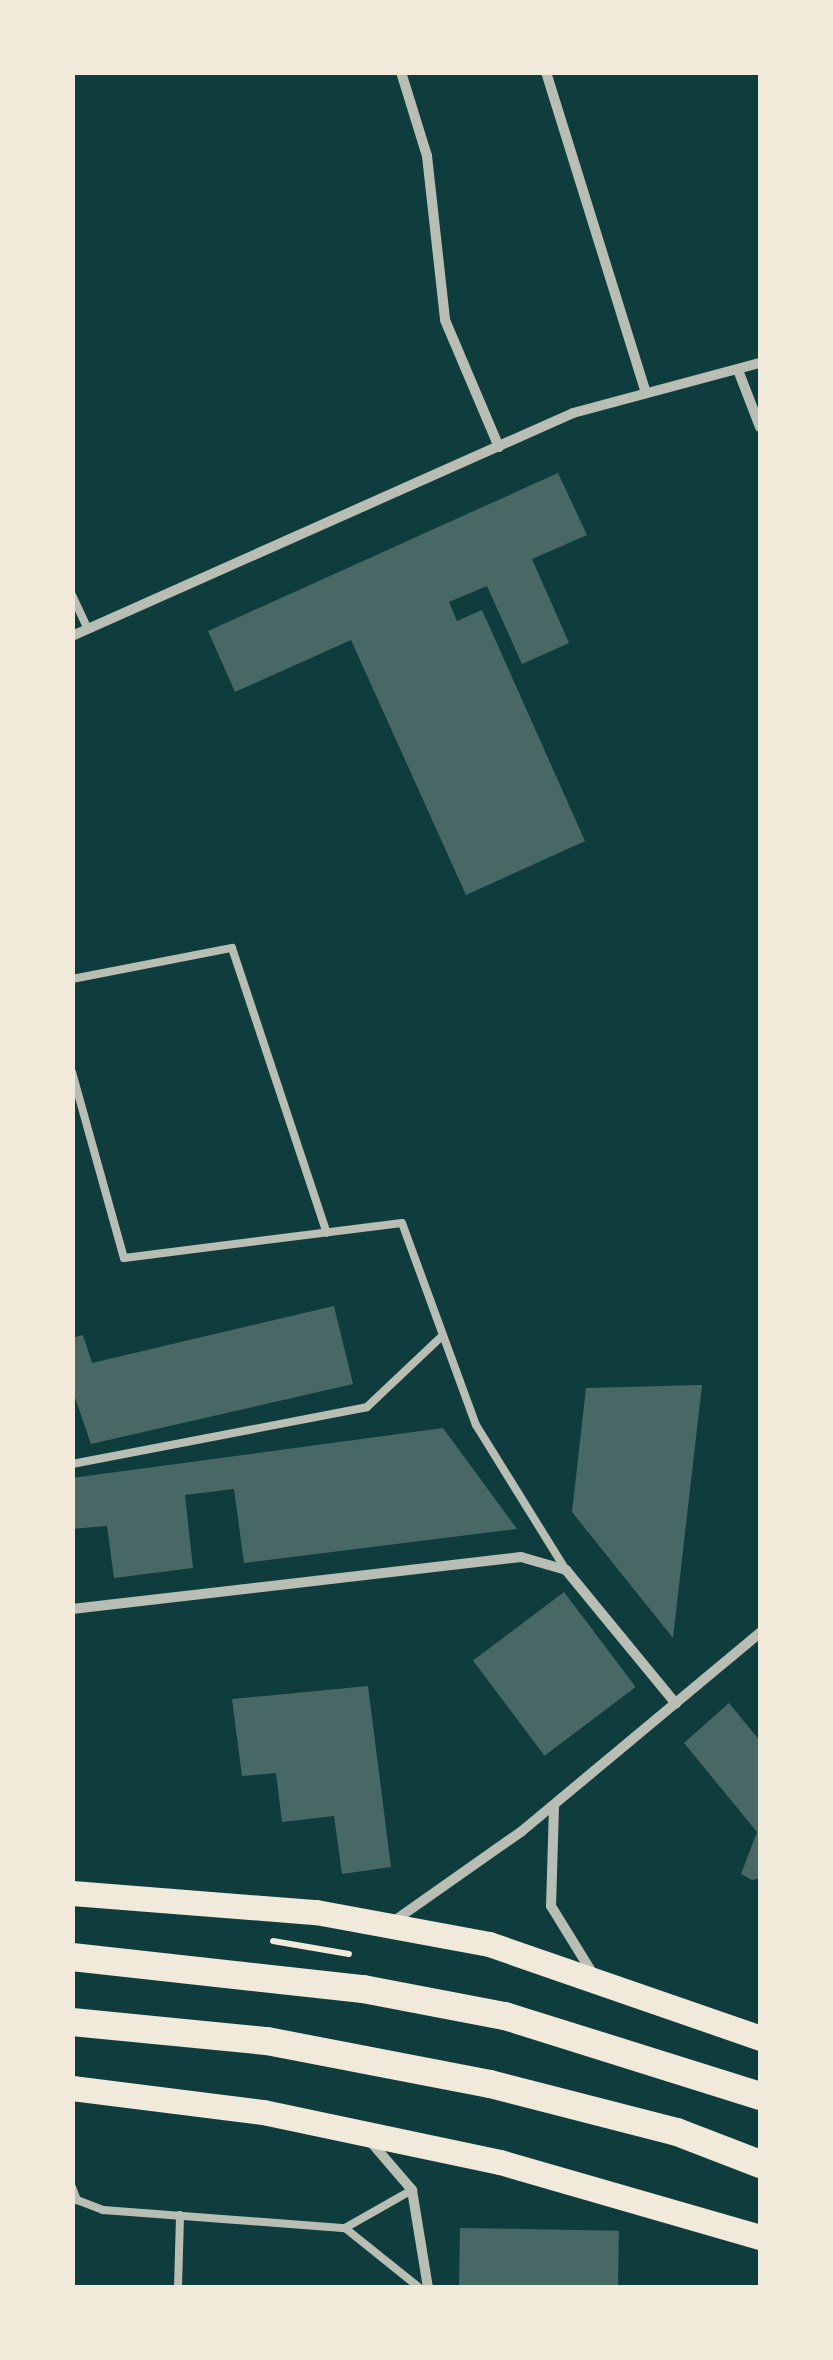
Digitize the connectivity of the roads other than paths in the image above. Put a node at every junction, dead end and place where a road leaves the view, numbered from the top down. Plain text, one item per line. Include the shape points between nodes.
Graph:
1 (401, 72) edge
2 (546, 72) edge
3 (760, 363) edge
4 (738, 370) junction
5 (645, 390) junction
6 (760, 427) edge
7 (499, 447) junction
8 (72, 595) edge
9 (88, 629) junction
10 (72, 636) edge
11 (72, 979) edge
12 (72, 1072) edge
13 (327, 1233) junction
14 (440, 1337) junction
15 (72, 1464) edge
16 (566, 1570) junction
17 (72, 1610) edge
18 (760, 1633) edge
19 (676, 1704) junction
20 (554, 1805) junction
21 (72, 1893) edge
22 (389, 1924) junction
23 (72, 1957) edge
24 (596, 1978) junction
25 (72, 2022) edge
26 (760, 2038) edge
27 (72, 2088) edge
28 (760, 2096) edge
29 (365, 2134) junction
30 (760, 2164) edge
31 (72, 2186) edge
32 (412, 2190) junction
33 (180, 2215) junction
34 (345, 2228) junction
35 (760, 2237) edge
36 (178, 2288) edge
37 (420, 2288) edge
38 (428, 2288) edge

1 - 7 street via 427,156 445,320
2 - 5 street
3 - 4 street
4 - 5 street
4 - 6 street
5 - 7 street
7 - 9 street
8 - 9 lane
9 - 10 street
11 - 13 lane via 232,948
12 - 13 lane via 124,1258
13 - 14 lane via 402,1223
14 - 15 lane via 367,1408
14 - 16 lane via 476,1425
16 - 17 street via 521,1557
16 - 19 street
18 - 19 street
19 - 20 street
20 - 22 street
20 - 24 street via 551,1906
21 - 22 main road
22 - 24 main road
23 - 28 highway via 363,1989 505,2016
24 - 26 main road
25 - 30 highway via 267,2042 490,2084 677,2132
27 - 29 main road
29 - 32 street
29 - 35 main road via 586,2181
31 - 33 lane via 77,2200 103,2210
32 - 34 lane
32 - 38 street
33 - 34 lane
33 - 36 lane
34 - 37 lane

